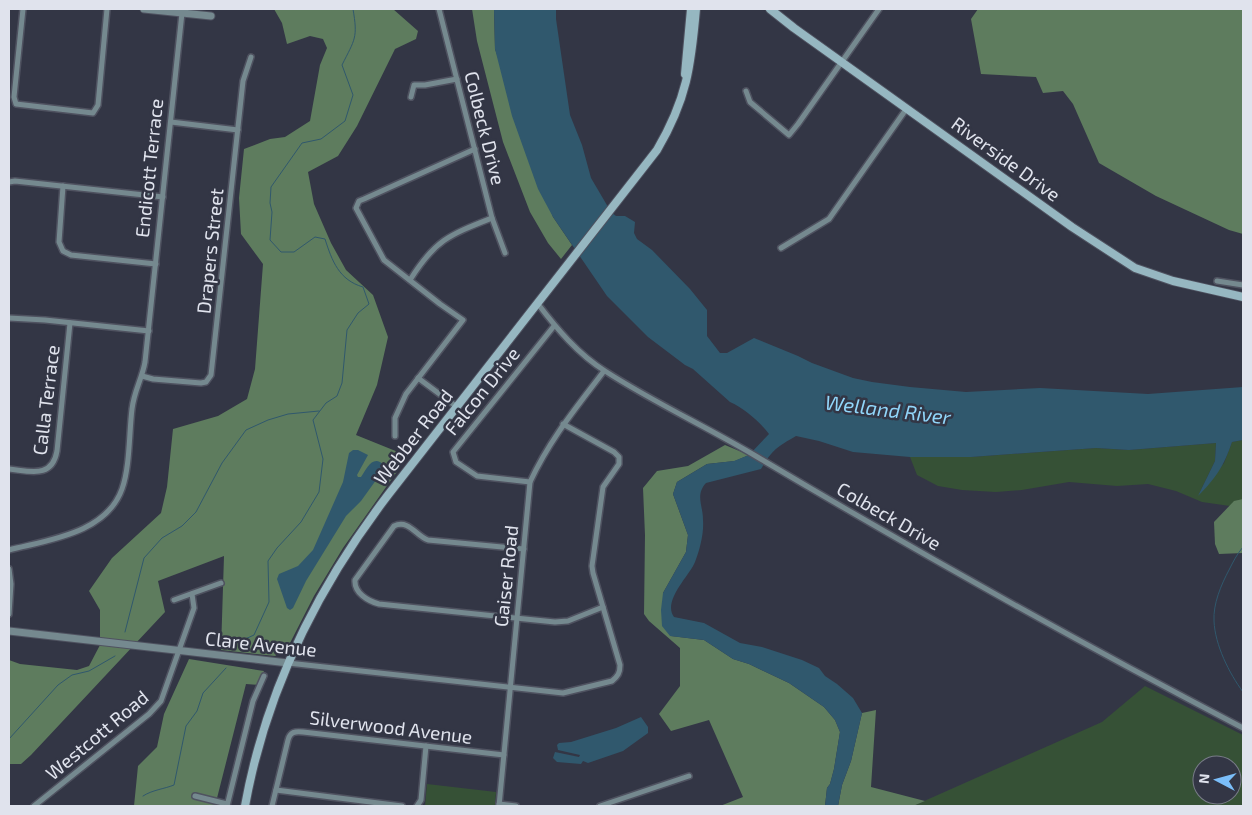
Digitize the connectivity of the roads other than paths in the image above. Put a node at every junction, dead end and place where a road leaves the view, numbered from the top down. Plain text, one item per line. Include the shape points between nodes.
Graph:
1 (23, 9) edge
2 (107, 9) edge
3 (144, 9) edge
4 (439, 9) edge
5 (690, 9) edge
6 (696, 9) edge
7 (770, 9) edge
8 (879, 9) edge
9 (183, 11) edge
10 (211, 16) dead end
11 (252, 57) dead end
12 (842, 61) junction
13 (457, 79) junction
14 (746, 91) dead end
15 (411, 97) dead end
16 (907, 108) junction
17 (171, 122) junction
18 (672, 124) junction
19 (238, 130) junction
20 (475, 149) junction
21 (9, 182) edge
22 (64, 186) junction
23 (163, 196) junction
24 (492, 218) junction
25 (781, 248) dead end
26 (505, 253) dead end
27 (156, 264) junction
28 (410, 280) junction
29 (1217, 282) dead end
30 (1243, 285) edge
31 (1243, 298) edge
32 (538, 304) junction
33 (9, 318) edge
34 (70, 323) junction
35 (554, 326) junction
36 (148, 331) junction
37 (604, 371) junction
38 (142, 376) junction
39 (418, 378) junction
40 (457, 407) junction
41 (563, 424) junction
42 (395, 436) dead end
43 (9, 469) edge
44 (530, 482) junction
45 (9, 550) edge
46 (524, 550) junction
47 (9, 569) edge
48 (221, 583) dead end
49 (192, 594) junction
50 (174, 600) dead end
51 (603, 607) junction
52 (9, 614) edge
53 (517, 618) junction
54 (9, 631) edge
55 (180, 652) junction
56 (288, 663) junction
57 (264, 676) dead end
58 (510, 687) junction
59 (1243, 728) edge
60 (426, 746) junction
61 (504, 756) junction
62 (689, 776) dead end
63 (276, 790) junction
64 (194, 796) dead end
65 (227, 805) edge
66 (499, 805) edge
67 (34, 806) edge
68 (245, 806) edge
69 (272, 806) edge
70 (402, 806) edge
71 (417, 806) edge
72 (516, 806) edge
73 (600, 806) edge

1 - 2 street via 14,97 16,104 93,113 98,105
3 - 9 street
4 - 13 street, Colbeck Drive
5 - 18 main road, Webber Road via 683,83
6 - 18 main road, Webber Road via 690,72
7 - 12 main road, Riverside Drive
8 - 12 street
9 - 10 street
9 - 17 street, Endicott Terrace
11 - 19 street, Drapers Street via 244,81
12 - 14 street via 789,135 750,102
12 - 16 main road, Riverside Drive
13 - 15 street via 414,85
13 - 20 street, Colbeck Drive
16 - 25 street via 829,219
16 - 31 main road, Riverside Drive via 1072,227 1135,268
17 - 19 street
17 - 23 street, Endicott Terrace
18 - 32 main road, Webber Road via 657,150
19 - 38 street, Drapers Street via 212,375 201,383
20 - 24 street, Colbeck Drive
20 - 28 street via 359,201 357,205 384,260
21 - 22 street
22 - 23 street
22 - 27 street via 58,242 63,251 71,255
23 - 27 street, Endicott Terrace
24 - 26 street, Colbeck Drive
24 - 28 street via 443,240 421,262
27 - 36 street, Endicott Terrace
28 - 39 street via 463,320
29 - 30 street
32 - 35 street, Colbeck Drive
32 - 40 main road, Webber Road
33 - 34 street
34 - 36 street
34 - 43 street, Calla Terrace via 54,463 39,472
35 - 37 street, Colbeck Drive
35 - 44 street, Falcon Drive via 453,452 456,462 476,476
36 - 38 street, Endicott Terrace
37 - 41 street, Gaiser Road
37 - 59 street, Colbeck Drive via 1046,622
38 - 45 street, Endicott Terrace via 133,399 124,482 112,508 71,534
39 - 40 street
39 - 42 street via 398,410
40 - 56 main road, Webber Road via 354,540 325,587
41 - 44 street, Gaiser Road
41 - 51 street via 619,457 619,464 603,488 592,566
44 - 46 street, Gaiser Road
46 - 53 street, Gaiser Road
46 - 53 street via 428,540 399,524 394,526 355,580 357,590 368,601 379,604
47 - 52 street
48 - 49 street
49 - 50 street
49 - 55 street, Westcott Road via 194,608
51 - 53 street via 562,622
51 - 58 street, Clare Avenue via 620,665 616,678 562,693
53 - 58 street, Gaiser Road
54 - 55 street, Clare Avenue
55 - 56 street, Clare Avenue
55 - 67 street, Westcott Road via 161,701 149,714
56 - 58 street, Clare Avenue
56 - 68 main road, Webber Road via 264,728
57 - 65 street via 253,701
58 - 61 street, Gaiser Road
60 - 61 street, Silverwood Avenue
60 - 63 street, Silverwood Avenue via 293,732 289,735
60 - 71 street via 421,800
61 - 66 street, Gaiser Road
62 - 73 street
63 - 69 street, Silverwood Avenue
63 - 70 street
64 - 65 street
66 - 72 street

